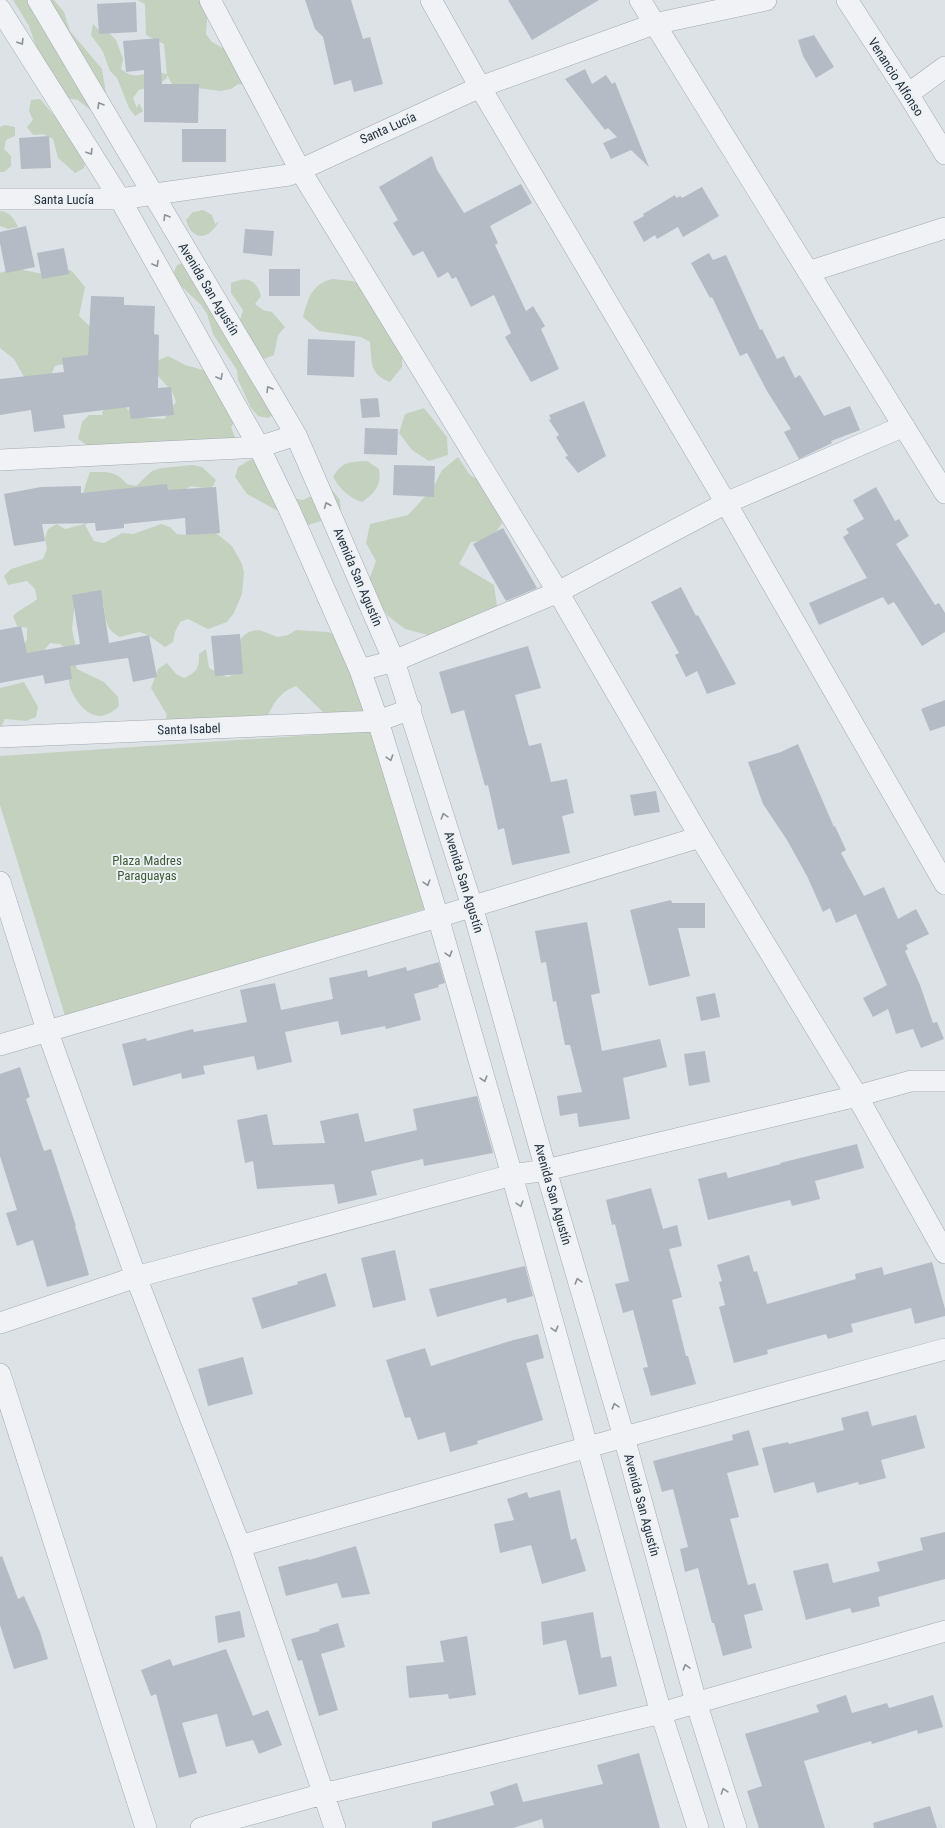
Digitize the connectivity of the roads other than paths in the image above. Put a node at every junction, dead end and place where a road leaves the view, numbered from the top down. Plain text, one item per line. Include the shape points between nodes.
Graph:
1 (38, 0) edge
2 (210, 0) edge
3 (430, 0) edge
4 (640, 0) edge
5 (766, 0) edge
6 (847, 0) edge
7 (0, 9) edge
8 (654, 24) junction
9 (945, 67) edge
10 (480, 87) junction
11 (908, 94) junction
12 (945, 154) edge
13 (300, 170) junction
14 (152, 194) junction
15 (0, 199) edge
16 (120, 199) junction
17 (945, 228) edge
18 (808, 272) junction
19 (904, 426) junction
20 (296, 435) junction
21 (259, 447) junction
22 (0, 460) edge
23 (945, 493) edge
24 (726, 503) junction
25 (558, 592) junction
26 (394, 661) junction
27 (360, 670) junction
28 (411, 710) junction
29 (378, 721) junction
30 (0, 737) edge
31 (700, 836) junction
32 (0, 882) edge
33 (945, 884) edge
34 (472, 906) junction
35 (438, 917) junction
36 (47, 1030) junction
37 (0, 1045) edge
38 (945, 1081) edge
39 (857, 1096) junction
40 (546, 1170) junction
41 (512, 1175) junction
42 (945, 1253) edge
43 (136, 1277) junction
44 (0, 1323) edge
45 (945, 1349) edge
46 (0, 1374) edge
47 (624, 1437) junction
48 (588, 1447) junction
49 (240, 1546) junction
50 (945, 1631) edge
51 (696, 1702) junction
52 (661, 1713) junction
53 (323, 1794) junction
54 (146, 1828) edge
55 (201, 1828) edge
56 (335, 1828) edge
57 (698, 1828) edge
58 (736, 1828) edge

14 -> 1 street, Avenida San Agustín
2 - 13 street
3 - 10 street
4 - 8 street
5 - 8 street, Santa Lucía
6 - 11 street, Venancio Alfonso
7 -> 16 street
8 - 10 street, Santa Lucía
8 - 18 street
9 - 11 street
10 - 13 street, Santa Lucía
10 - 24 street
11 - 12 street, Venancio Alfonso
13 - 14 street, Santa Lucía via 289,175
13 - 25 street
14 - 16 street, Santa Lucía
20 -> 14 street, Avenida San Agustín
15 - 16 street, Santa Lucía
16 -> 21 street
17 - 18 street
18 - 19 street
19 - 23 street
19 - 24 street
20 - 21 street
26 -> 20 street, Avenida San Agustín
21 - 22 street
21 - 27 street
24 - 25 street
24 - 33 street
25 - 26 street
25 - 31 street
26 - 27 street
26 - 28 street, Avenida San Agustín
27 - 29 street
28 - 29 street, Santa Isabel
34 -> 28 street, Avenida San Agustín
29 - 30 street, Santa Isabel
29 -> 35 street
31 - 34 street
31 - 39 street
32 - 36 street
34 - 35 street
34 - 40 street, Avenida San Agustín
35 - 36 street
35 -> 41 street
36 - 37 street
36 - 43 street
38 - 39 street via 911,1081
39 - 40 street
39 - 42 street
40 - 41 street
47 -> 40 street, Avenida San Agustín
41 - 43 street
41 -> 48 street
43 - 44 street
43 - 49 street
45 - 47 street
46 - 54 street
47 - 48 street
51 -> 47 street, Avenida San Agustín
48 - 49 street
48 - 52 street
49 - 53 street
50 - 51 street
51 - 52 street
58 -> 51 street, Avenida San Agustín
52 - 53 street
52 - 57 street
53 - 55 street
53 - 56 street

